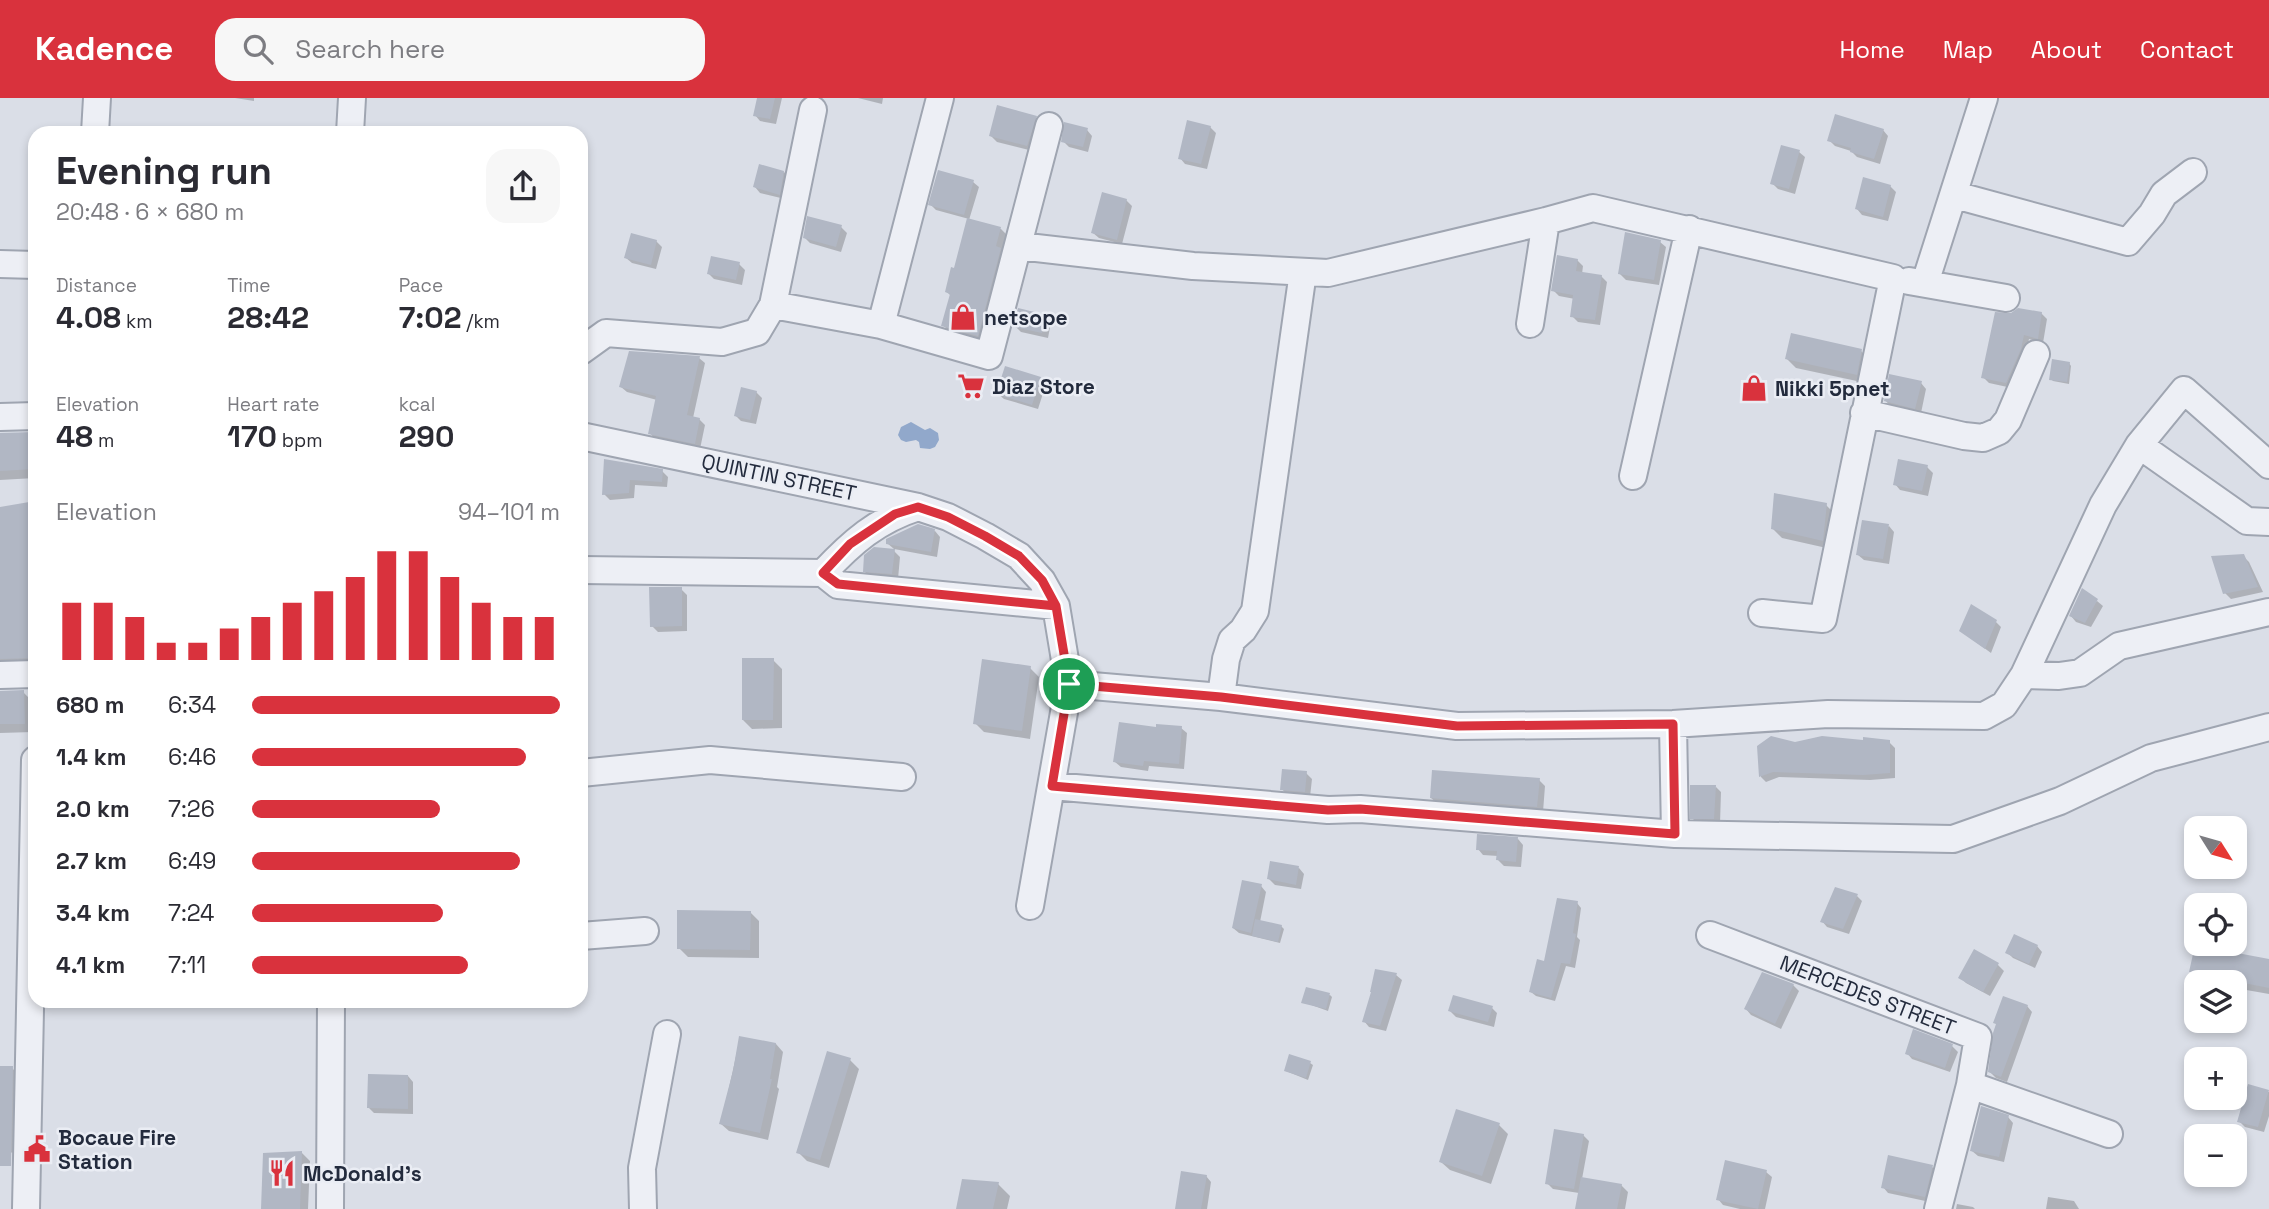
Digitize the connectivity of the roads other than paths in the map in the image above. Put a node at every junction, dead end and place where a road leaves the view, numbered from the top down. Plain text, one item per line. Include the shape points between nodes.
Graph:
1 (97, 98) edge
2 (352, 98) edge
3 (940, 98) edge
4 (1984, 98) edge
5 (813, 110) dead end
6 (95, 126) edge
7 (350, 126) edge
8 (1049, 126) dead end
9 (2193, 172) dead end
10 (1955, 195) junction
11 (1546, 221) junction
12 (1689, 229) junction
13 (1018, 246) junction
14 (0, 264) edge
15 (28, 265) edge
16 (1303, 272) junction
17 (1894, 278) junction
18 (1925, 283) junction
19 (2006, 298) dead end
20 (773, 305) junction
21 (1530, 324) dead end
22 (881, 326) junction
23 (588, 346) edge
24 (2036, 354) dead end
25 (1864, 413) junction
26 (28, 416) edge
27 (0, 417) edge
28 (588, 437) edge
29 (2139, 445) junction
30 (2269, 465) edge
31 (1633, 476) dead end
32 (918, 507) junction
33 (2269, 522) edge
34 (588, 570) edge
35 (823, 573) junction
36 (1056, 606) junction
37 (2269, 612) edge
38 (1762, 613) dead end
39 (28, 674) edge
40 (0, 675) edge
41 (2024, 675) junction
42 (1069, 684) junction
43 (1221, 697) junction
44 (1673, 724) junction
45 (2269, 727) edge
46 (588, 772) edge
47 (902, 777) dead end
48 (1052, 786) junction
49 (1675, 834) junction
50 (1030, 906) dead end
51 (645, 931) dead end
52 (588, 935) edge
53 (1710, 935) dead end
54 (30, 1008) edge
55 (331, 1008) edge
56 (667, 1034) dead end
57 (1970, 1085) junction
58 (2109, 1134) dead end
59 (26, 1209) edge
60 (330, 1209) edge
61 (643, 1209) edge
62 (1938, 1209) edge

1 - 6 street
2 - 7 street
3 - 22 street
4 - 10 street
5 - 20 street
8 - 13 street
9 - 10 street via 2164,194 2128,242
10 - 18 street
11 - 12 street via 1592,208
11 - 16 street via 1328,273
11 - 21 street
12 - 17 street
12 - 31 street
13 - 16 street via 1193,266
13 - 22 street via 989,356
14 - 15 street
16 - 43 street via 1255,611 1232,640
17 - 18 street
17 - 25 street
18 - 19 street
20 - 22 street
20 - 23 street via 758,332 722,342 606,333
24 - 25 street via 2008,420 1999,431 1983,438
25 - 38 street via 1822,619
26 - 27 street
28 - 32 street, QUINTIN STREET
29 - 30 street via 2184,390
29 - 33 street via 2248,521
29 - 41 street via 2104,505
32 - 35 street via 871,529
32 - 36 street, QUINTIN STREET via 948,517 1019,556 1042,580
34 - 35 street
35 - 36 street via 838,584
36 - 42 street, QUINTIN STREET
37 - 41 street via 2119,646 2080,673
39 - 40 street
41 - 44 street via 2004,705 1984,716 1828,714
42 - 43 street
42 - 48 street, QUINTIN STREET
43 - 44 street via 1457,726
44 - 49 street
45 - 49 street via 2151,758 2060,801 1953,839
46 - 47 street via 710,760
48 - 49 street
48 - 50 street, QUINTIN STREET
51 - 52 street
53 - 57 street, MERCEDES STREET via 1978,1037
54 - 59 street
55 - 60 street
56 - 61 street via 642,1168
57 - 58 street
57 - 62 street, MERCEDES STREET

